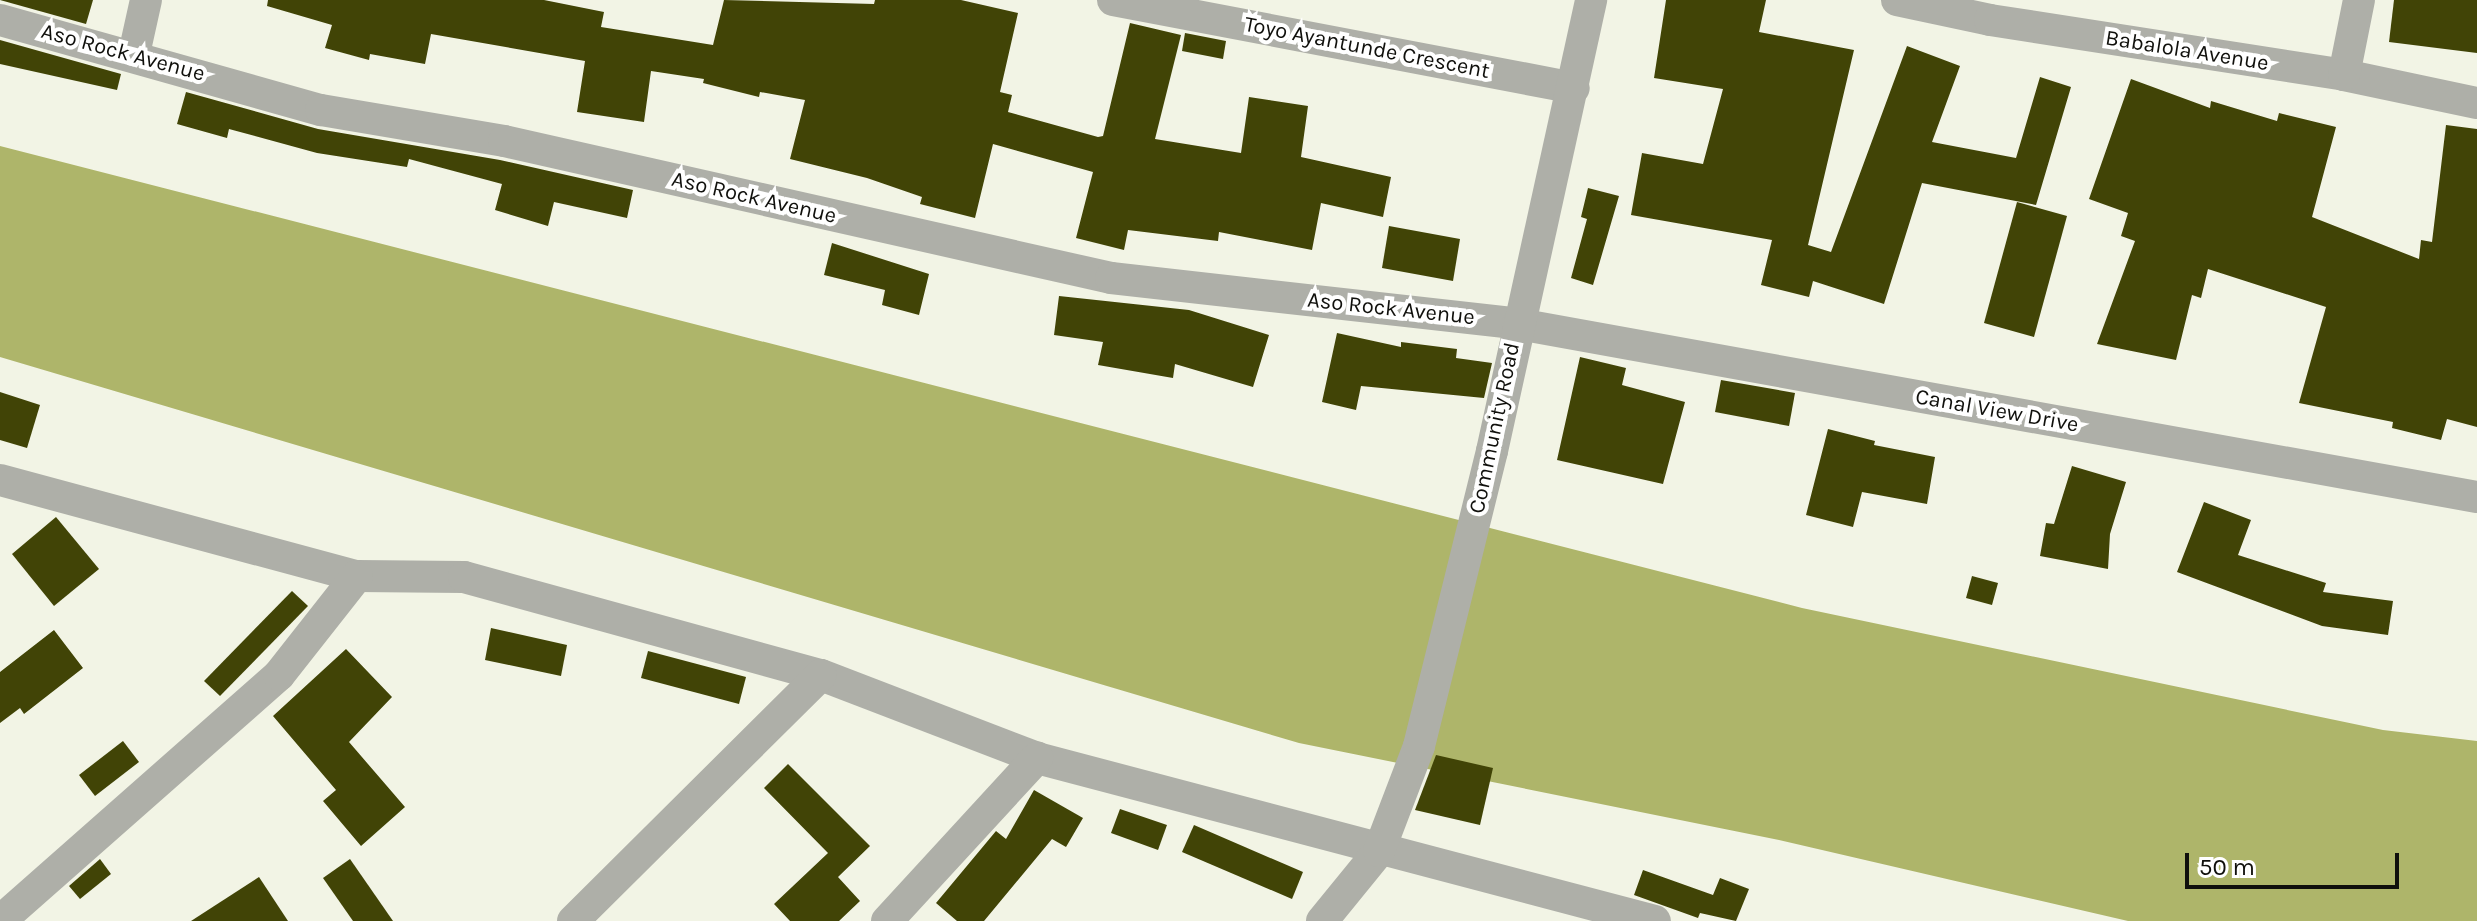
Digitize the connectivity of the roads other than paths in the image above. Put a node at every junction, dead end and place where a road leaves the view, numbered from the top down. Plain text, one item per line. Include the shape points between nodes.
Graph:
1 (146, 0) edge
2 (1113, 0) edge
3 (1591, 0) edge
4 (1897, 0) edge
5 (2359, 0) edge
6 (1991, 10) edge
7 (0, 20) edge
8 (134, 54) junction
9 (2344, 75) junction
10 (1574, 88) junction
11 (2477, 103) edge
12 (1518, 324) junction
13 (0, 480) edge
14 (2477, 497) edge
15 (357, 576) junction
16 (821, 675) junction
17 (1037, 758) junction
18 (1379, 851) junction
19 (0, 921) edge
20 (573, 921) edge
21 (887, 921) edge
22 (1322, 921) edge
23 (1655, 921) edge

1 - 8 street
2 - 10 street, Toyo Ayantunde Crescent
3 - 10 street, Community Road
4 - 6 street, Babalola Avenue
5 - 9 street
6 - 9 street, Babalola Avenue
7 - 8 street, Aso Rock Avenue
8 - 12 street, Aso Rock Avenue via 321,110 504,141 1111,278
9 - 11 street, Babalola Avenue
10 - 12 street, Community Road
12 - 14 street, Canal View Drive
12 - 18 street, Community Road via 1419,746
13 - 15 street
15 - 16 street via 464,577
15 - 19 street via 279,675
16 - 17 street
16 - 20 street
17 - 18 street
17 - 21 street
18 - 22 street, Community Road
18 - 23 street

